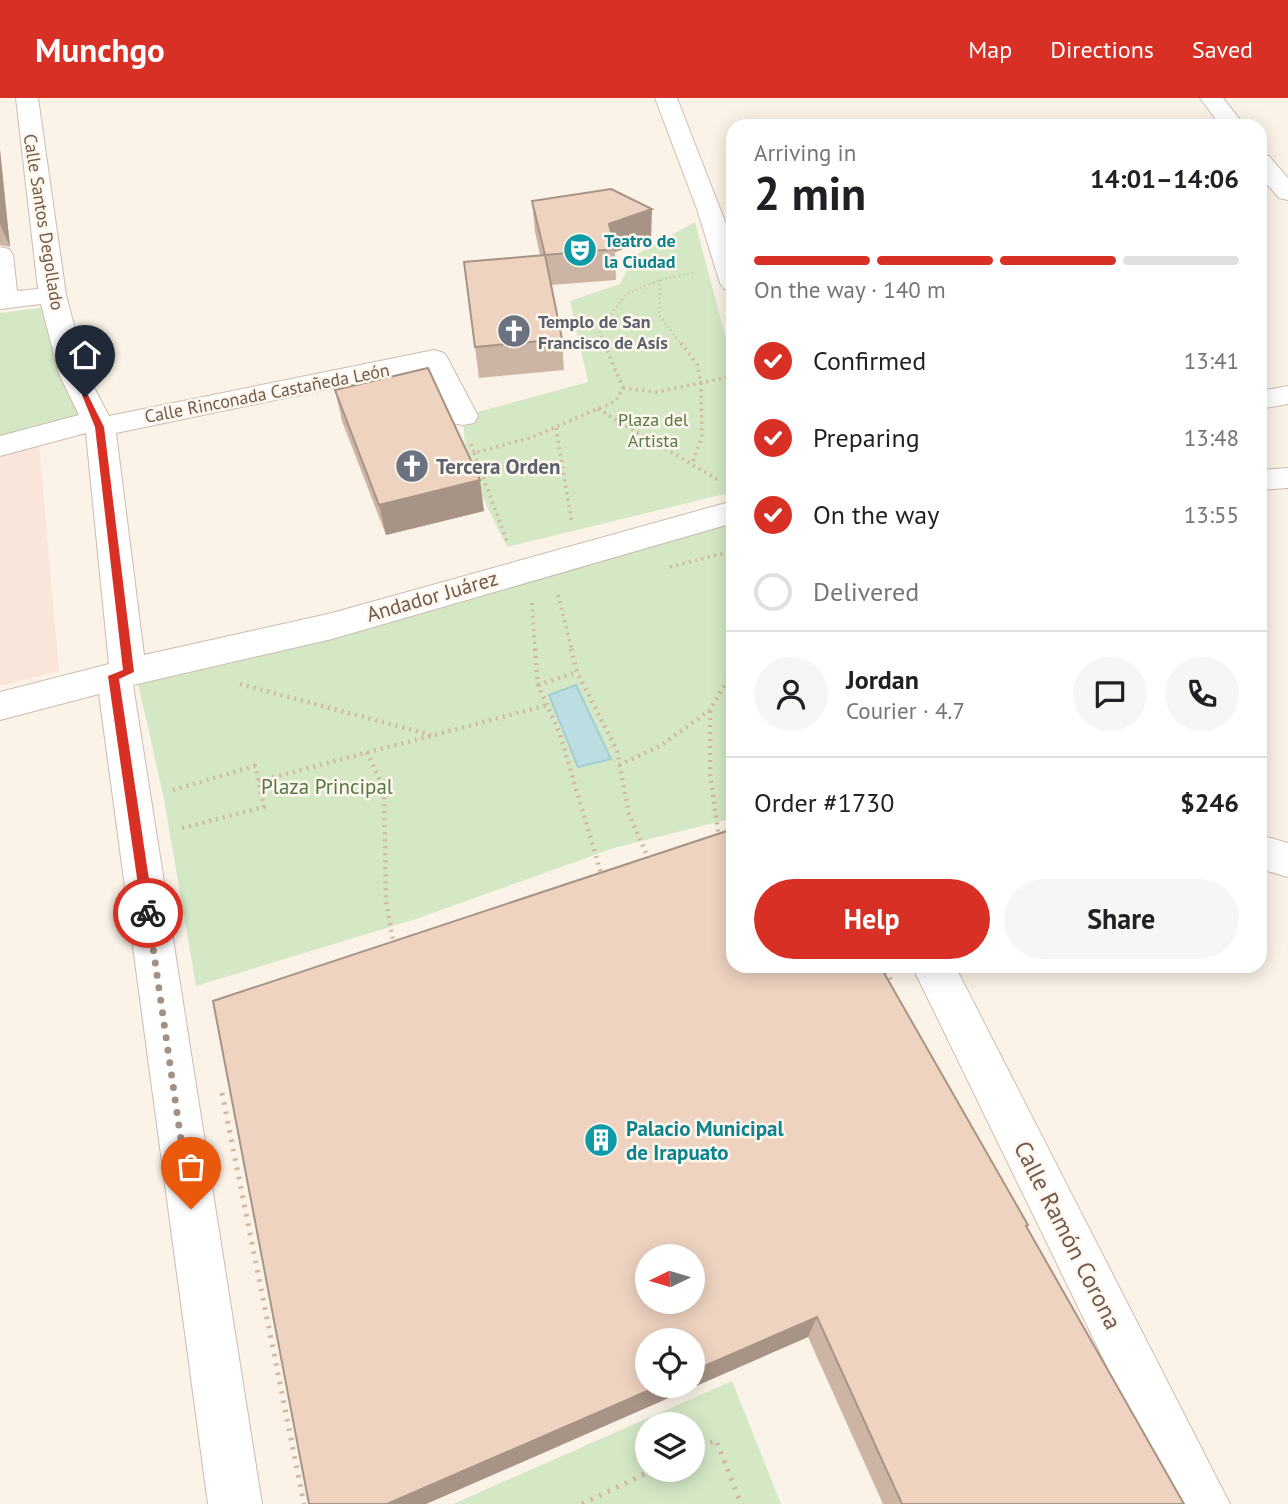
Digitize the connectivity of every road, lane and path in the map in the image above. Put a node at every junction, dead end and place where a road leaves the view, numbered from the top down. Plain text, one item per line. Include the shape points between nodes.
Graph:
1 (27, 98) edge
2 (666, 98) edge
3 (1211, 98) edge
4 (1228, 119) edge
5 (1288, 159) edge
6 (1267, 161) edge
7 (1267, 170) edge
8 (1288, 193) edge
9 (0, 255) edge
10 (726, 261) edge
11 (726, 274) edge
12 (660, 280) junction
13 (52, 295) junction
14 (3, 301) edge
15 (726, 378) edge
16 (701, 384) junction
17 (623, 388) junction
18 (1288, 395) edge
19 (1267, 399) edge
20 (597, 409) junction
21 (463, 416) joint
22 (98, 424) junction
23 (556, 428) junction
24 (0, 446) edge
25 (474, 453) junction
26 (692, 464) junction
27 (1288, 478) edge
28 (1267, 480) edge
29 (726, 495) edge
30 (726, 498) edge
31 (565, 559) junction
32 (518, 571) junction
33 (532, 602) dead end
34 (577, 672) junction
35 (121, 674) junction
36 (237, 682) dead end
37 (726, 683) edge
38 (538, 685) junction
39 (548, 705) junction
40 (0, 706) edge
41 (710, 710) junction
42 (432, 736) junction
43 (367, 752) junction
44 (619, 765) junction
45 (259, 781) junction
46 (173, 790) dead end
47 (179, 829) dead end
48 (726, 841) edge
49 (1267, 854) edge
50 (1288, 860) edge
51 (653, 867) edge
52 (604, 884) edge
53 (407, 942) edge
54 (394, 945) junction
55 (382, 950) edge
56 (937, 973) edge
57 (221, 1088) edge
58 (705, 1445) edge
59 (635, 1479) edge
60 (235, 1504) edge
61 (304, 1504) edge
62 (582, 1504) edge
63 (741, 1504) edge
64 (1203, 1504) edge

1 - 13 street, Calle Santos Degollado
2 - 10 street
3 - 4 street
5 - 6 street
7 - 8 street
9 - 14 street
11 - 12 path
12 - 16 path via 659,315 697,364
12 - 17 path via 626,294 599,331
13 - 14 street
13 - 22 street, Calle Santos Degollado via 72,374
15 - 16 path
16 - 17 path via 656,392
16 - 26 path via 702,437
17 - 20 path via 616,401
18 - 19 street
20 - 23 path
20 - 26 path
21 - 22 street, Calle Rinconada Castañeda León via 434,359
21 - 25 path
22 - 24 street, Calle Rinconada Castañeda León
22 - 35 street, Calle Santos Degollado
23 - 25 path
23 - 31 path
25 - 32 path
26 - 29 path
27 - 28 street
30 - 31 street, Andador Juárez
31 - 32 street, Andador Juárez
31 - 34 path
32 - 35 street, Andador Juárez via 332,625
33 - 38 path
34 - 38 path
34 - 44 path via 617,751
35 - 40 street, Andador Juárez
35 - 60 street, Calle Santos Degollado
36 - 42 path
37 - 41 path
38 - 39 path
39 - 42 path
39 - 52 path
41 - 44 path via 660,746
41 - 48 path via 710,774 719,843
42 - 43 path
43 - 45 path
43 - 54 path via 384,789 386,901
44 - 51 path via 629,814
45 - 46 path via 255,766
45 - 47 path via 264,807
49 - 50 street
53 - 54 path
54 - 55 path
56 - 64 street, Calle Ramón Corona
57 - 61 path
58 - 63 path via 716,1440
59 - 62 path

